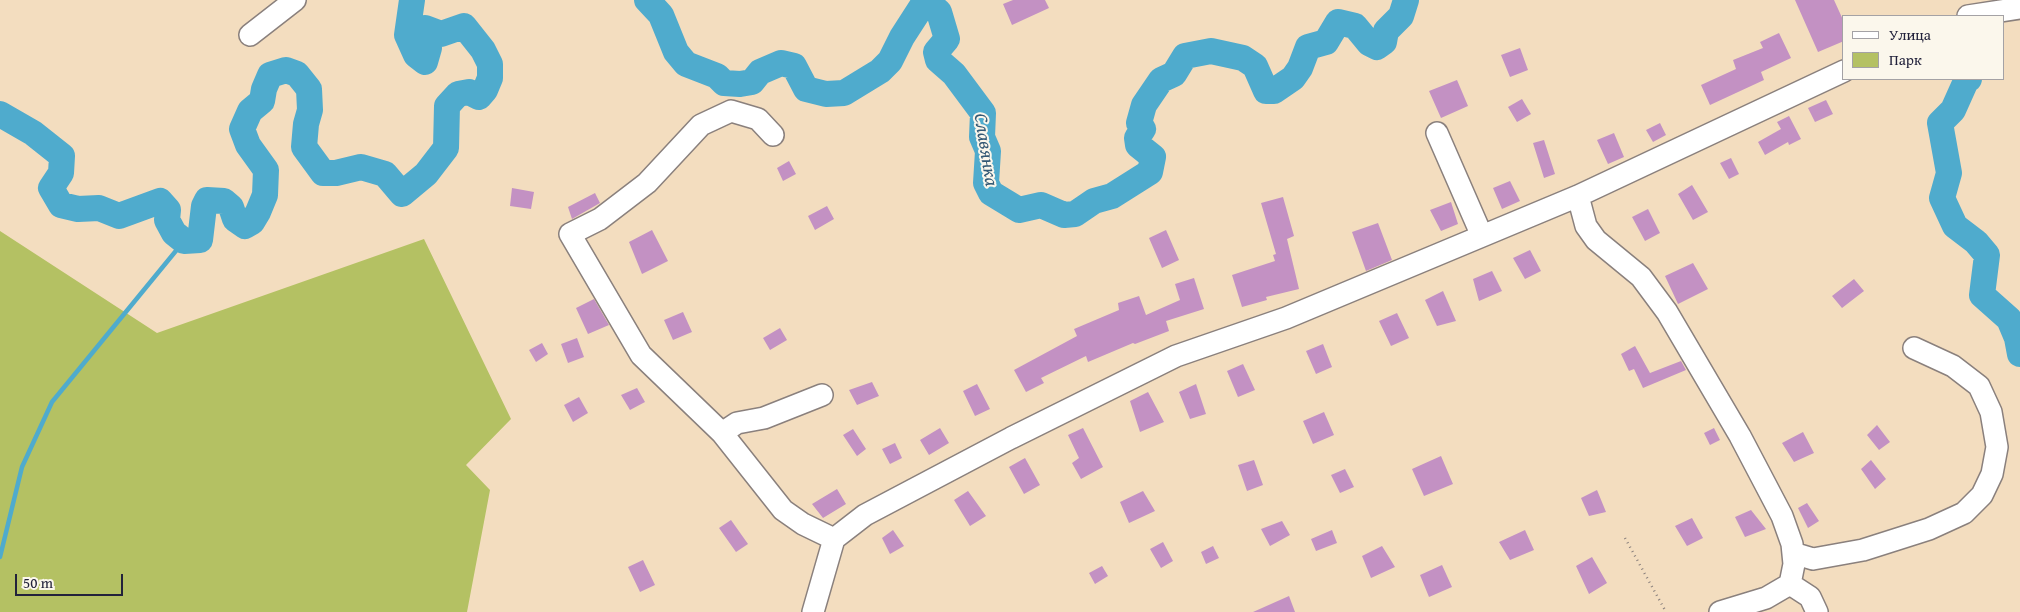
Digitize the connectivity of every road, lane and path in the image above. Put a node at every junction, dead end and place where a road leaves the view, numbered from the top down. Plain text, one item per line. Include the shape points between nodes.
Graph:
1 (295, 0) edge
2 (2013, 9) edge
3 (1974, 15) edge
4 (250, 35) dead end
5 (1842, 72) edge
6 (1437, 133) dead end
7 (773, 136) dead end
8 (1578, 196) junction
9 (1482, 236) junction
10 (1914, 348) dead end
11 (822, 395) dead end
12 (722, 432) junction
13 (1626, 538) dead end
14 (834, 539) junction
15 (1793, 553) junction
16 (1790, 584) junction
17 (813, 612) edge
18 (1666, 612) edge
19 (1720, 612) edge
20 (1817, 612) edge

1 - 4 street
2 - 3 street
5 - 8 street
6 - 9 street
7 - 12 street via 758,119 731,112 701,125 647,182 600,220 570,234 641,355
8 - 9 street
8 - 15 street via 1586,226 1596,240 1642,277 1667,312 1782,516
9 - 14 street via 1286,318 1176,356 874,510
10 - 15 street via 1953,366 1979,386 1987,403 1997,447 1992,474 1982,495 1964,513 1947,521 1864,550 1813,560
11 - 12 street via 764,418 738,423
12 - 14 street via 783,510
13 - 18 path
14 - 17 street
15 - 16 street
16 - 19 street via 1766,598
16 - 20 street via 1810,597

